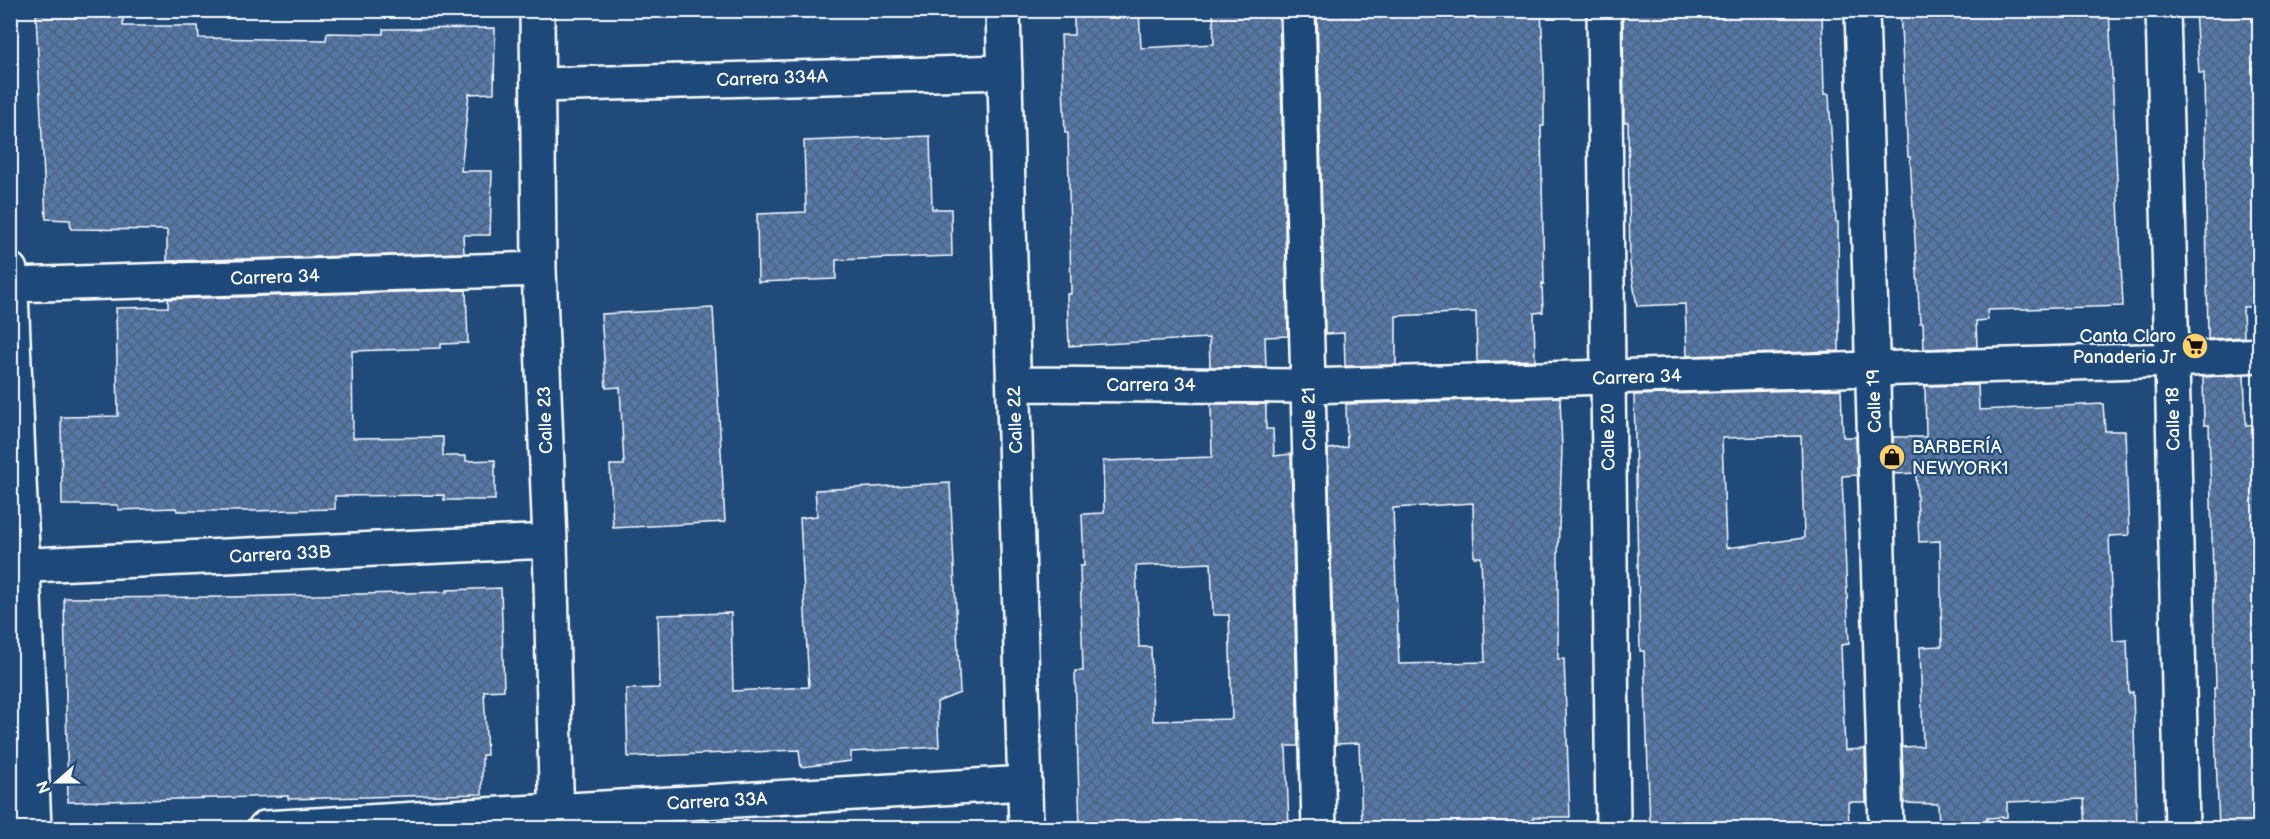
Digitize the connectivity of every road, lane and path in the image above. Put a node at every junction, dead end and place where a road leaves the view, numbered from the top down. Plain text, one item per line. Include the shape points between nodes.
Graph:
1 (537, 10) edge
2 (1003, 10) edge
3 (1298, 10) edge
4 (1604, 10) edge
5 (1862, 10) edge
6 (2163, 10) edge
7 (1005, 72) junction
8 (538, 85) junction
9 (539, 269) junction
10 (10, 270) edge
11 (11, 285) edge
12 (2259, 355) edge
13 (2172, 360) junction
14 (1873, 369) junction
15 (1608, 378) junction
16 (1014, 384) junction
17 (1308, 386) junction
18 (550, 542) junction
19 (17, 566) edge
20 (1025, 783) junction
21 (557, 820) edge
22 (34, 828) edge
23 (265, 828) edge
24 (1026, 828) edge
25 (1319, 828) edge
26 (1613, 828) edge
27 (1886, 828) edge
28 (2182, 828) edge

1 - 8 street, Calle 23
2 - 7 street, Calle 22
3 - 17 street, Calle 21
4 - 15 street, Calle 20
5 - 14 street, Calle 19
6 - 13 street, Calle 18
7 - 8 street, Carrera 334A
7 - 16 street, Calle 22
8 - 9 street, Calle 23
9 - 11 street, Carrera 34
9 - 18 street, Calle 23
10 - 11 street
11 - 19 street
12 - 13 street, Carrera 34
13 - 14 street, Carrera 34
13 - 28 street, Calle 18
14 - 15 street, Carrera 34
14 - 27 street, Calle 19
15 - 17 street, Carrera 34
15 - 26 street, Calle 20
16 - 17 street, Carrera 34
16 - 20 street, Calle 22
17 - 25 street, Calle 21
18 - 19 street, Carrera 33B
18 - 21 street, Calle 23
19 - 22 street
20 - 21 street, Carrera 33A
20 - 24 street, Calle 22
21 - 23 street, Carrera 33A

